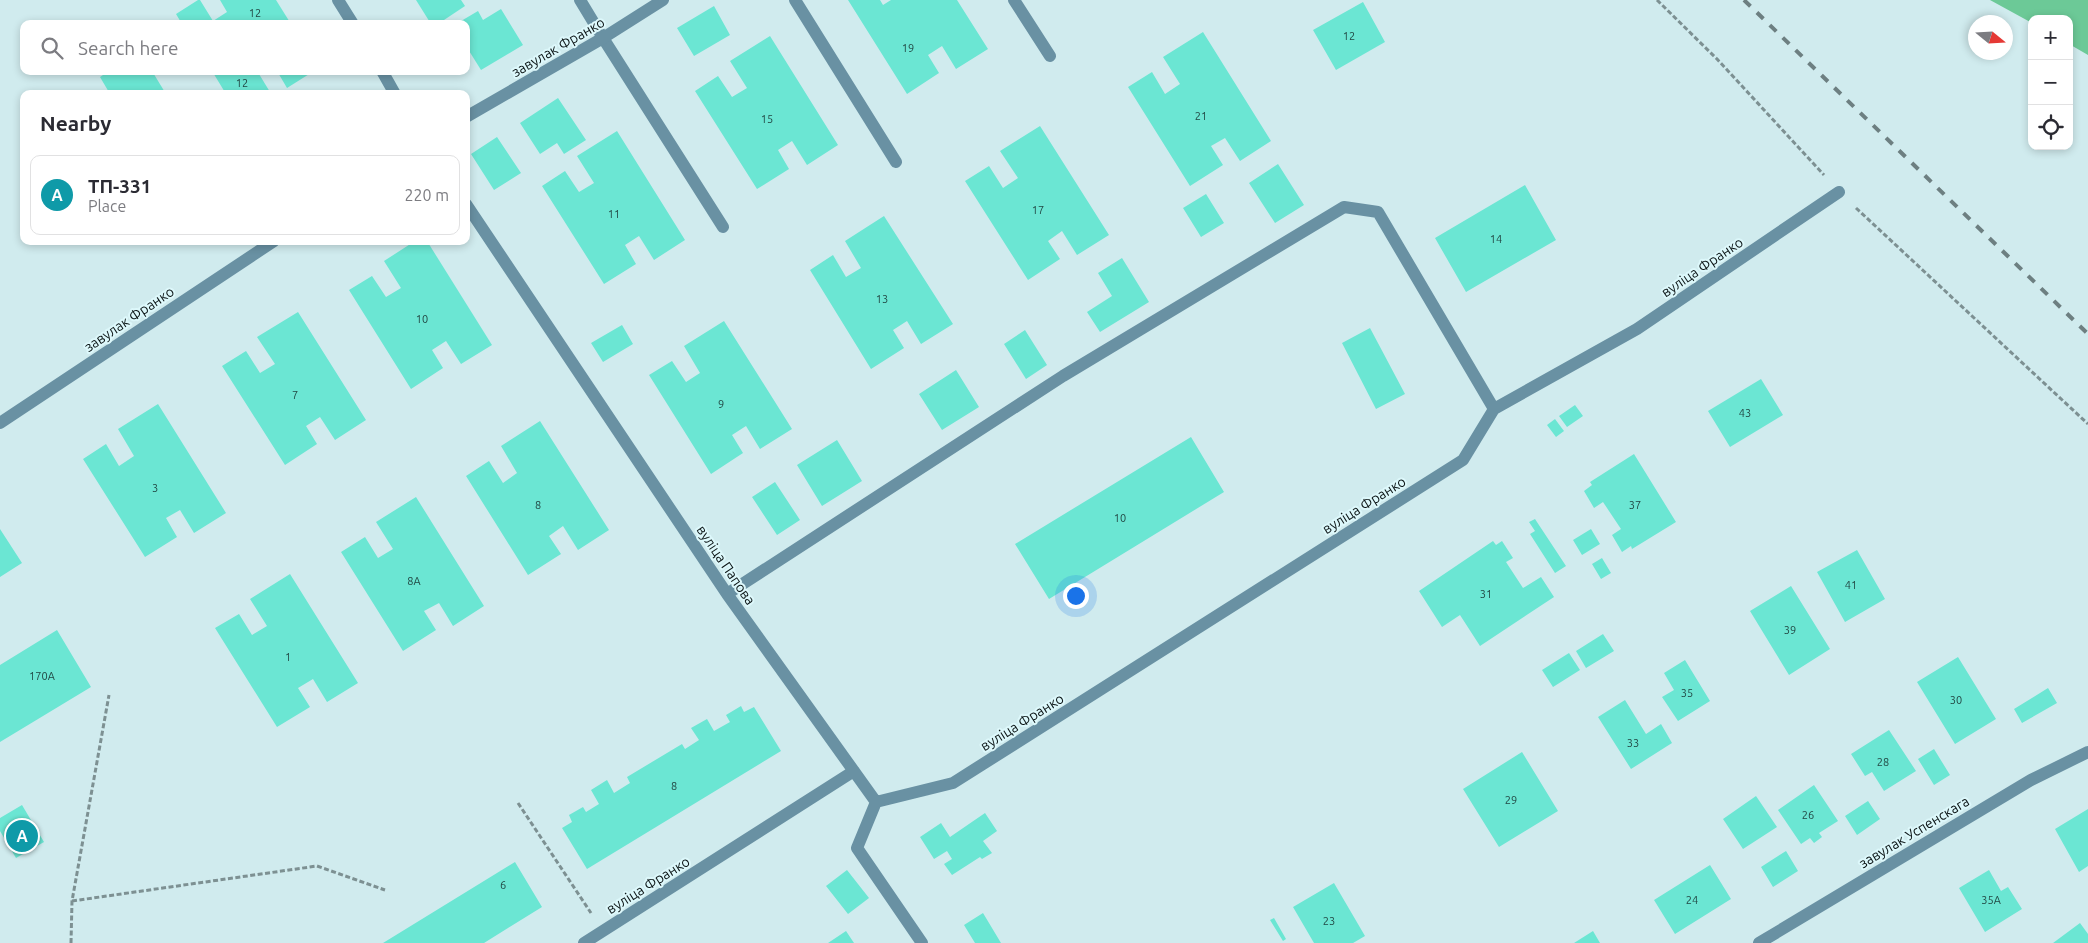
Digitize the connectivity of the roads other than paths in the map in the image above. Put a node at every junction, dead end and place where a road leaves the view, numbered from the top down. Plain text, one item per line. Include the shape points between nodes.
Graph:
1 (338, 0) edge
2 (580, 0) edge
3 (664, 0) edge
4 (795, 0) edge
5 (1014, 0) edge
6 (350, 20) edge
7 (603, 38) junction
8 (1050, 56) dead end
9 (384, 75) edge
10 (393, 90) edge
11 (470, 115) edge
12 (896, 162) dead end
13 (1839, 192) road end
14 (470, 210) edge
15 (723, 227) dead end
16 (268, 245) edge
17 (1494, 409) junction
18 (0, 422) edge
19 (727, 594) junction
20 (2088, 752) edge
21 (854, 771) junction
22 (876, 802) junction
23 (584, 943) edge
24 (922, 943) edge
25 (1759, 943) edge

1 - 6 street
2 - 7 street
3 - 7 street, завулак Франко
4 - 12 street
5 - 8 street
7 - 11 street, завулак Франко
7 - 15 street
9 - 10 street
13 - 17 street, вуліца Франко via 1637,329
14 - 19 street, вуліца Папова
16 - 18 street, завулак Франко
17 - 19 street via 1378,212 1344,207 1063,376
17 - 22 street, вуліца Франко via 1463,460 953,783
19 - 21 street, вуліца Папова
20 - 25 street, завулак Успенскага via 2031,780
21 - 22 street, вуліца Папова
21 - 23 street, вуліца Франко
22 - 24 street via 857,848

